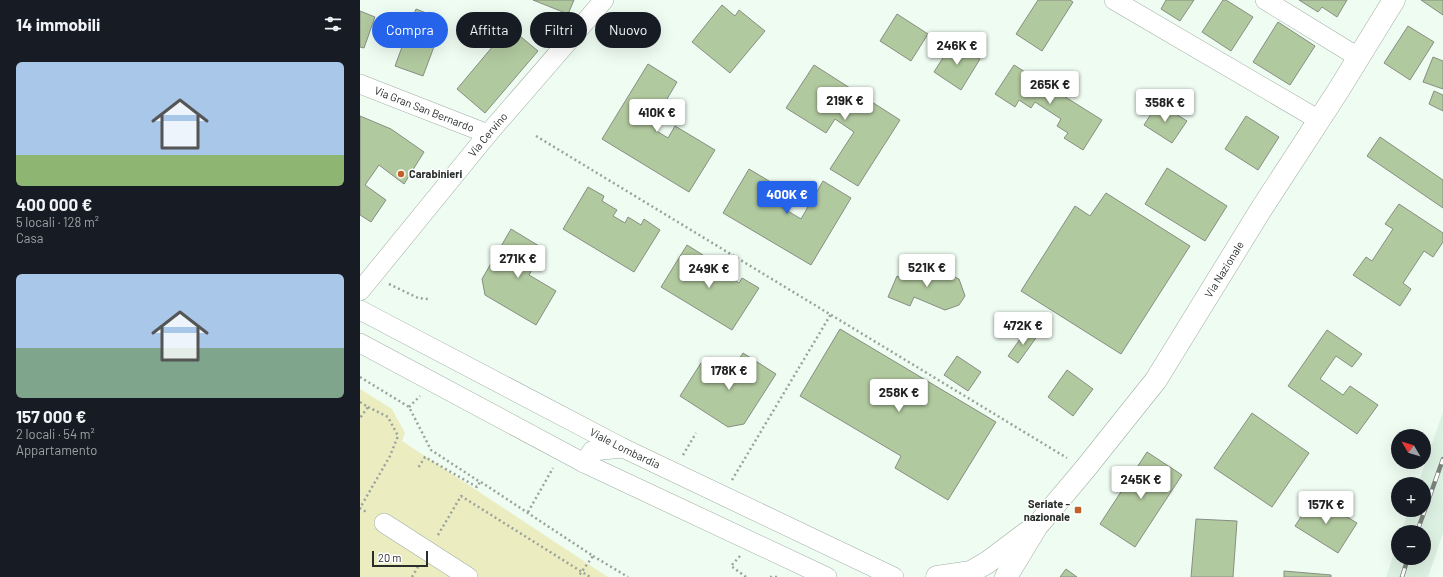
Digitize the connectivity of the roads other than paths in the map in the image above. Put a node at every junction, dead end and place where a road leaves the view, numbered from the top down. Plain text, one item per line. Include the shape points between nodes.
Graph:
1 (604, 0) edge
2 (1114, 0) edge
3 (1265, 0) edge
4 (1394, 0) edge
5 (1358, 57) junction
6 (360, 84) edge
7 (1318, 120) junction
8 (488, 134) junction
9 (360, 291) edge
10 (360, 310) edge
11 (360, 343) edge
12 (623, 448) junction
13 (584, 463) junction
14 (384, 523) dead end
15 (1036, 526) junction
16 (795, 530) junction
17 (779, 555) junction
18 (949, 576) edge
19 (468, 577) edge
20 (827, 577) edge
21 (894, 577) edge
22 (1006, 577) edge

1 - 8 street, Via Cervino
2 - 7 street
3 - 5 street
4 - 5 main road, Via Nazionale
5 - 7 main road, Via Nazionale
6 - 8 street, Via Gran San Bernardo
7 - 15 main road, Via Nazionale via 1156,380 1085,470
8 - 9 street, Via Cervino
10 - 12 street, Viale Lombardia
11 - 13 street
12 - 13 street via 592,451
12 - 16 street, Viale Lombardia
13 - 17 street
14 - 19 street
15 - 18 main road, Via Nazionale via 971,572
15 - 22 main road, Via Nazionale
16 - 17 street via 793,547
16 - 21 street, Viale Lombardia
17 - 20 street

